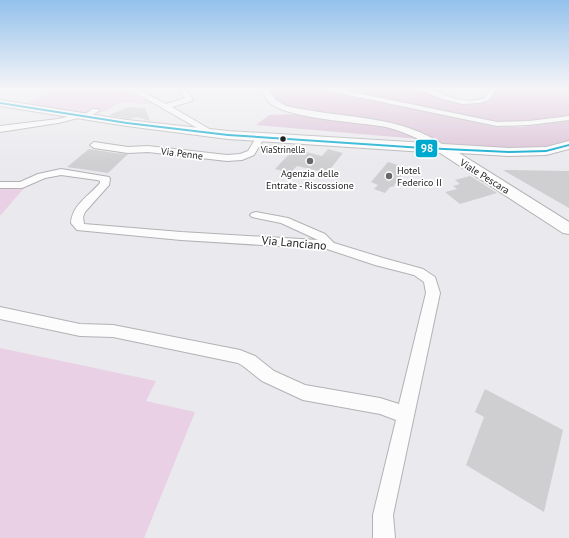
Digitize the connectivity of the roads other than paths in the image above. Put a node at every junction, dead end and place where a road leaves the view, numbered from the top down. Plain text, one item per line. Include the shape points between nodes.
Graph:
1 (80, 114) edge
2 (176, 114) edge
3 (317, 114) edge
4 (450, 114) edge
5 (87, 115) junction
6 (569, 118) edge
7 (0, 129) edge
8 (198, 129) junction
9 (260, 138) junction
10 (94, 145) dead end
11 (569, 145) edge
12 (445, 150) junction
13 (0, 185) edge
14 (256, 215) dead end
15 (569, 229) edge
16 (328, 244) junction
17 (0, 313) edge
18 (406, 415) junction
19 (384, 538) edge

1 - 5 main road
2 - 8 street
3 - 12 street, Viale Pescara via 401,129 435,143
4 - 6 street via 497,124
5 - 7 street
5 - 8 main road
8 - 9 main road via 214,134
9 - 10 street, Via Penne via 251,153 238,158
9 - 12 main road
11 - 12 main road via 533,152
12 - 15 main road, Viale Pescara
13 - 16 street, Via Lanciano via 24,184 44,175 61,172 103,178 106,180 105,184 89,200 78,217 77,224 85,228
14 - 16 street via 284,220 324,238
16 - 18 street, Via Lanciano via 418,272 427,277 432,284 433,293
17 - 18 street via 80,330 103,330 240,357 268,376 303,392 380,406
18 - 19 street, Via Lanciano via 383,515

